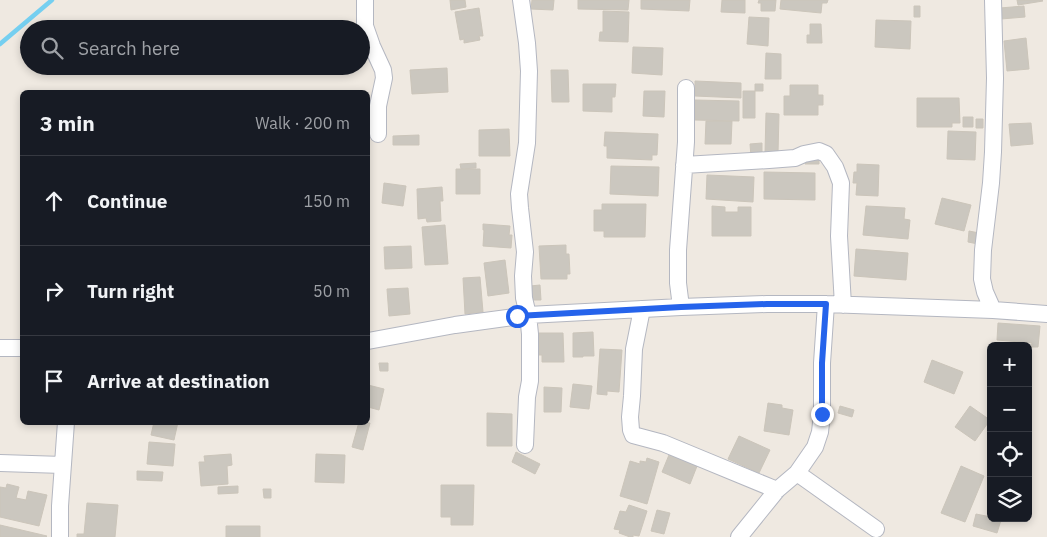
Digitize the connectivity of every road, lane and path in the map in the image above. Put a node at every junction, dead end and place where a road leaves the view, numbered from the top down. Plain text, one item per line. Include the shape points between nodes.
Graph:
1 (365, 0) edge
2 (521, 0) edge
3 (993, 0) edge
4 (365, 20) edge
5 (370, 40) edge
6 (686, 88) dead end
7 (378, 134) dead end
8 (684, 164) junction
9 (835, 305) junction
10 (681, 307) junction
11 (642, 309) junction
12 (992, 310) junction
13 (1047, 314) edge
14 (528, 315) junction
15 (370, 341) edge
16 (0, 348) edge
17 (20, 348) edge
18 (66, 425) edge
19 (525, 445) dead end
20 (0, 463) edge
21 (63, 465) junction
22 (797, 473) junction
23 (777, 490) junction
24 (876, 529) dead end
25 (60, 537) edge
26 (738, 537) edge

1 - 4 street
2 - 14 street via 529,71 527,142 520,185 525,252 524,298
3 - 12 street via 995,78 991,183 982,250 982,279
5 - 7 street via 384,78 378,106
6 - 8 street
8 - 9 street via 795,158 820,151 826,154 841,183
8 - 10 street via 678,250
9 - 10 street
9 - 12 street
9 - 22 street via 822,363 820,432 816,447
10 - 11 street
11 - 14 street
11 - 23 street via 634,349 630,417 634,435 663,443
12 - 13 street
14 - 15 street
14 - 19 street via 530,381
16 - 17 street
18 - 21 street
20 - 21 street
21 - 25 street
22 - 23 street
22 - 24 street
23 - 26 street

